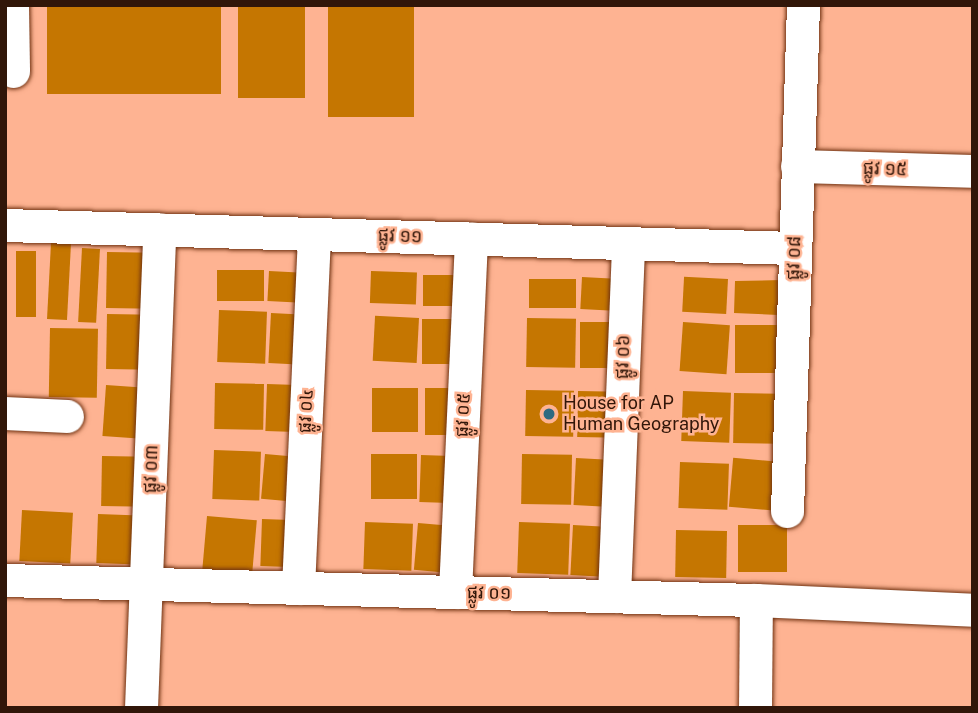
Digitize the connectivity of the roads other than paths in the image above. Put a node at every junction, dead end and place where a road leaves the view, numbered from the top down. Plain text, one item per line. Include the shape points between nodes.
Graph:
1 (12, 5) edge
2 (803, 5) edge
3 (13, 71) dead end
4 (797, 166) junction
5 (973, 171) edge
6 (5, 225) edge
7 (159, 229) junction
8 (314, 234) junction
9 (471, 238) junction
10 (628, 243) junction
11 (794, 248) junction
12 (5, 413) edge
13 (66, 416) dead end
14 (787, 511) dead end
15 (5, 580) edge
16 (147, 584) junction
17 (298, 588) junction
18 (455, 592) junction
19 (614, 596) junction
20 (756, 600) junction
21 (973, 610) edge
22 (141, 708) edge
23 (755, 708) edge

1 - 3 street
2 - 4 street, ផ្លូវ ០៨
4 - 5 street, ផ្លូវ ១៥
4 - 11 street, ផ្លូវ ០៨
6 - 7 street, ផ្លូវ ១១
7 - 8 street, ផ្លូវ ១១
7 - 16 street, ផ្លូវ ០៣
8 - 9 street, ផ្លូវ ១១
8 - 17 street, ផ្លូវ ០៤
9 - 10 street, ផ្លូវ ១១
9 - 18 street, ផ្លូវ ០៥
10 - 11 street, ផ្លូវ ១១
10 - 19 street, ផ្លូវ ០៦
11 - 14 street, ផ្លូវ ០៨
12 - 13 street
15 - 16 street, ផ្លូវ ០១
16 - 17 street, ផ្លូវ ០១
16 - 22 street, ផ្លូវ ០៣
17 - 18 street, ផ្លូវ ០១
18 - 19 street, ផ្លូវ ០១
19 - 20 street, ផ្លូវ ០១
20 - 21 street, ផ្លូវ ០១
20 - 23 street

